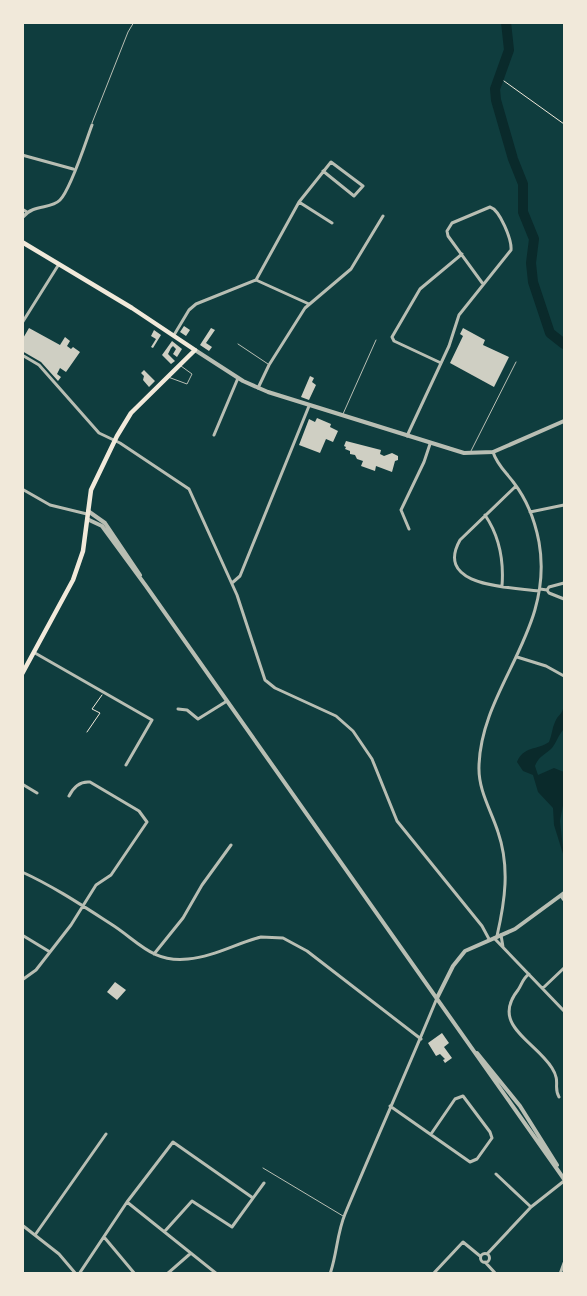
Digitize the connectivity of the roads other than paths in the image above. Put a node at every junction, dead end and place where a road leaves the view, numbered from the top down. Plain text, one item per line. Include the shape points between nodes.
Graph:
1 (134, 22) edge
2 (92, 125) joint
3 (22, 155) edge
4 (74, 169) junction
5 (323, 171) junction
6 (299, 202) junction
7 (22, 209) edge
8 (27, 212) junction
9 (383, 216) dead end
10 (22, 218) edge
11 (332, 222) dead end
12 (22, 242) edge
13 (462, 254) junction
14 (59, 263) junction
15 (256, 280) junction
16 (483, 284) junction
17 (309, 304) junction
18 (22, 323) edge
19 (174, 335) junction
20 (376, 340) dead end
21 (238, 344) dead end
22 (195, 350) junction
23 (22, 355) edge
24 (441, 362) junction
25 (516, 362) dead end
26 (180, 365) junction
27 (269, 365) junction
28 (168, 377) junction
29 (238, 378) junction
30 (258, 388) junction
31 (309, 406) junction
32 (342, 416) junction
33 (564, 421) edge
34 (214, 435) dead end
35 (407, 437) junction
36 (115, 440) junction
37 (430, 444) junction
38 (493, 452) junction
39 (470, 454) junction
40 (516, 486) junction
41 (22, 489) edge
42 (564, 505) edge
43 (530, 512) junction
44 (87, 515) junction
45 (486, 515) junction
46 (409, 529) dead end
47 (232, 583) junction
48 (564, 583) edge
49 (146, 586) junction
50 (502, 586) junction
51 (540, 590) junction
52 (547, 590) junction
53 (564, 599) edge
54 (35, 653) junction
55 (516, 657) junction
56 (22, 674) edge
57 (564, 676) edge
58 (227, 701) junction
59 (178, 709) dead end
60 (126, 765) dead end
61 (22, 784) edge
62 (37, 793) dead end
63 (69, 796) dead end
64 (231, 845) dead end
65 (22, 872) edge
66 (563, 895) edge
67 (564, 900) edge
68 (82, 906) junction
69 (22, 935) edge
70 (495, 937) junction
71 (503, 948) junction
72 (50, 952) junction
73 (154, 954) junction
74 (564, 968) edge
75 (528, 974) junction
76 (22, 980) edge
77 (543, 988) junction
78 (437, 998) junction
79 (564, 1011) edge
80 (421, 1039) junction
81 (559, 1097) dead end
82 (390, 1106) junction
83 (106, 1134) dead end
84 (430, 1134) junction
85 (263, 1168) dead end
86 (496, 1174) dead end
87 (564, 1180) edge
88 (264, 1183) dead end
89 (253, 1198) junction
90 (127, 1202) junction
91 (531, 1207) junction
92 (344, 1217) junction
93 (22, 1225) edge
94 (165, 1231) junction
95 (35, 1234) junction
96 (104, 1237) junction
97 (191, 1253) junction
98 (487, 1254) junction
99 (480, 1256) junction
100 (485, 1262) junction
101 (564, 1264) edge
102 (77, 1274) edge
103 (135, 1274) edge
104 (167, 1274) edge
105 (218, 1274) edge
106 (330, 1274) edge
107 (433, 1274) edge
108 (496, 1274) edge
109 (560, 1274) edge

1 - 2 lane
2 - 4 street via 79,164
3 - 4 street
4 - 8 street via 60,200
5 - 5 street via 354,196 363,186 331,162
5 - 6 street
6 - 11 street
6 - 15 street
7 - 8 street
8 - 10 street
9 - 17 street via 351,269
12 - 14 main road
13 - 16 street
13 - 16 street via 448,236 449,226 487,208 494,209 512,248
13 - 24 street via 418,291 392,337 394,341
14 - 18 street
14 - 19 main road
15 - 17 street
15 - 19 street via 196,304
16 - 24 street via 459,315
17 - 27 street
19 - 22 main road
20 - 32 lane
21 - 27 lane
22 - 26 main road
22 - 29 street
23 - 36 street via 41,367 97,431
24 - 35 street
25 - 39 lane
26 - 28 main road
26 - 28 lane via 192,374 187,384
27 - 30 street
28 - 36 main road via 131,413
29 - 30 street
29 - 34 street
30 - 31 street
31 - 32 street
31 - 47 street via 240,576
32 - 35 street
33 - 38 street
35 - 37 street
36 - 44 main road via 92,486
36 - 47 street via 189,489
37 - 39 street
37 - 46 street via 401,510
38 - 39 street
38 - 40 street via 497,463
40 - 43 street
40 - 45 street
41 - 44 street via 50,504
42 - 43 street
43 - 51 street via 540,549
44 - 49 street via 102,526
44 - 49 street via 105,523
44 - 54 main road via 83,551 76,574
45 - 50 street via 502,556
45 - 50 street via 460,540 456,562 467,579
47 - 70 street via 266,682 336,716 353,731 372,758 397,821 482,926
48 - 52 street
49 - 58 street
50 - 51 street
51 - 52 street
51 - 55 street via 534,617
52 - 53 street
54 - 56 main road
54 - 60 street via 152,720
55 - 57 street via 546,666
55 - 70 street via 485,731 479,760 481,783 498,832 504,862 505,897
58 - 59 street via 198,719 187,710
58 - 78 street
61 - 62 street
63 - 68 street via 73,789 90,782 139,811 147,822 116,869 96,885
64 - 73 street via 183,918
65 - 68 street
66 - 67 street
66 - 70 street via 524,923
68 - 72 street
68 - 73 street
69 - 72 street
70 - 71 street
70 - 71 street
70 - 78 street via 470,947 460,956
71 - 75 street
72 - 76 street via 36,970
73 - 80 street via 169,959 189,959 261,937 283,938 307,951
74 - 77 street
75 - 77 street
75 - 81 street via 509,1001 508,1015 516,1030 552,1068 558,1080 556,1091
77 - 79 street
78 - 80 street
78 - 87 street
80 - 82 street
82 - 84 street
82 - 92 street
83 - 95 street
84 - 84 street via 472,1162 477,1160 492,1138 463,1096 455,1099
85 - 92 lane
86 - 91 street
87 - 91 street
88 - 89 street
89 - 90 street via 173,1142
89 - 94 street via 232,1227 192,1201
90 - 94 street
90 - 96 street
91 - 98 street
92 - 106 street
93 - 95 street
94 - 97 street
95 - 102 street
96 - 102 street
96 - 103 street
97 - 104 street
97 - 105 street
98 - 99 street
98 - 100 street via 489,1259
99 - 100 street
99 - 107 street via 463,1242
100 - 108 street
101 - 109 street

